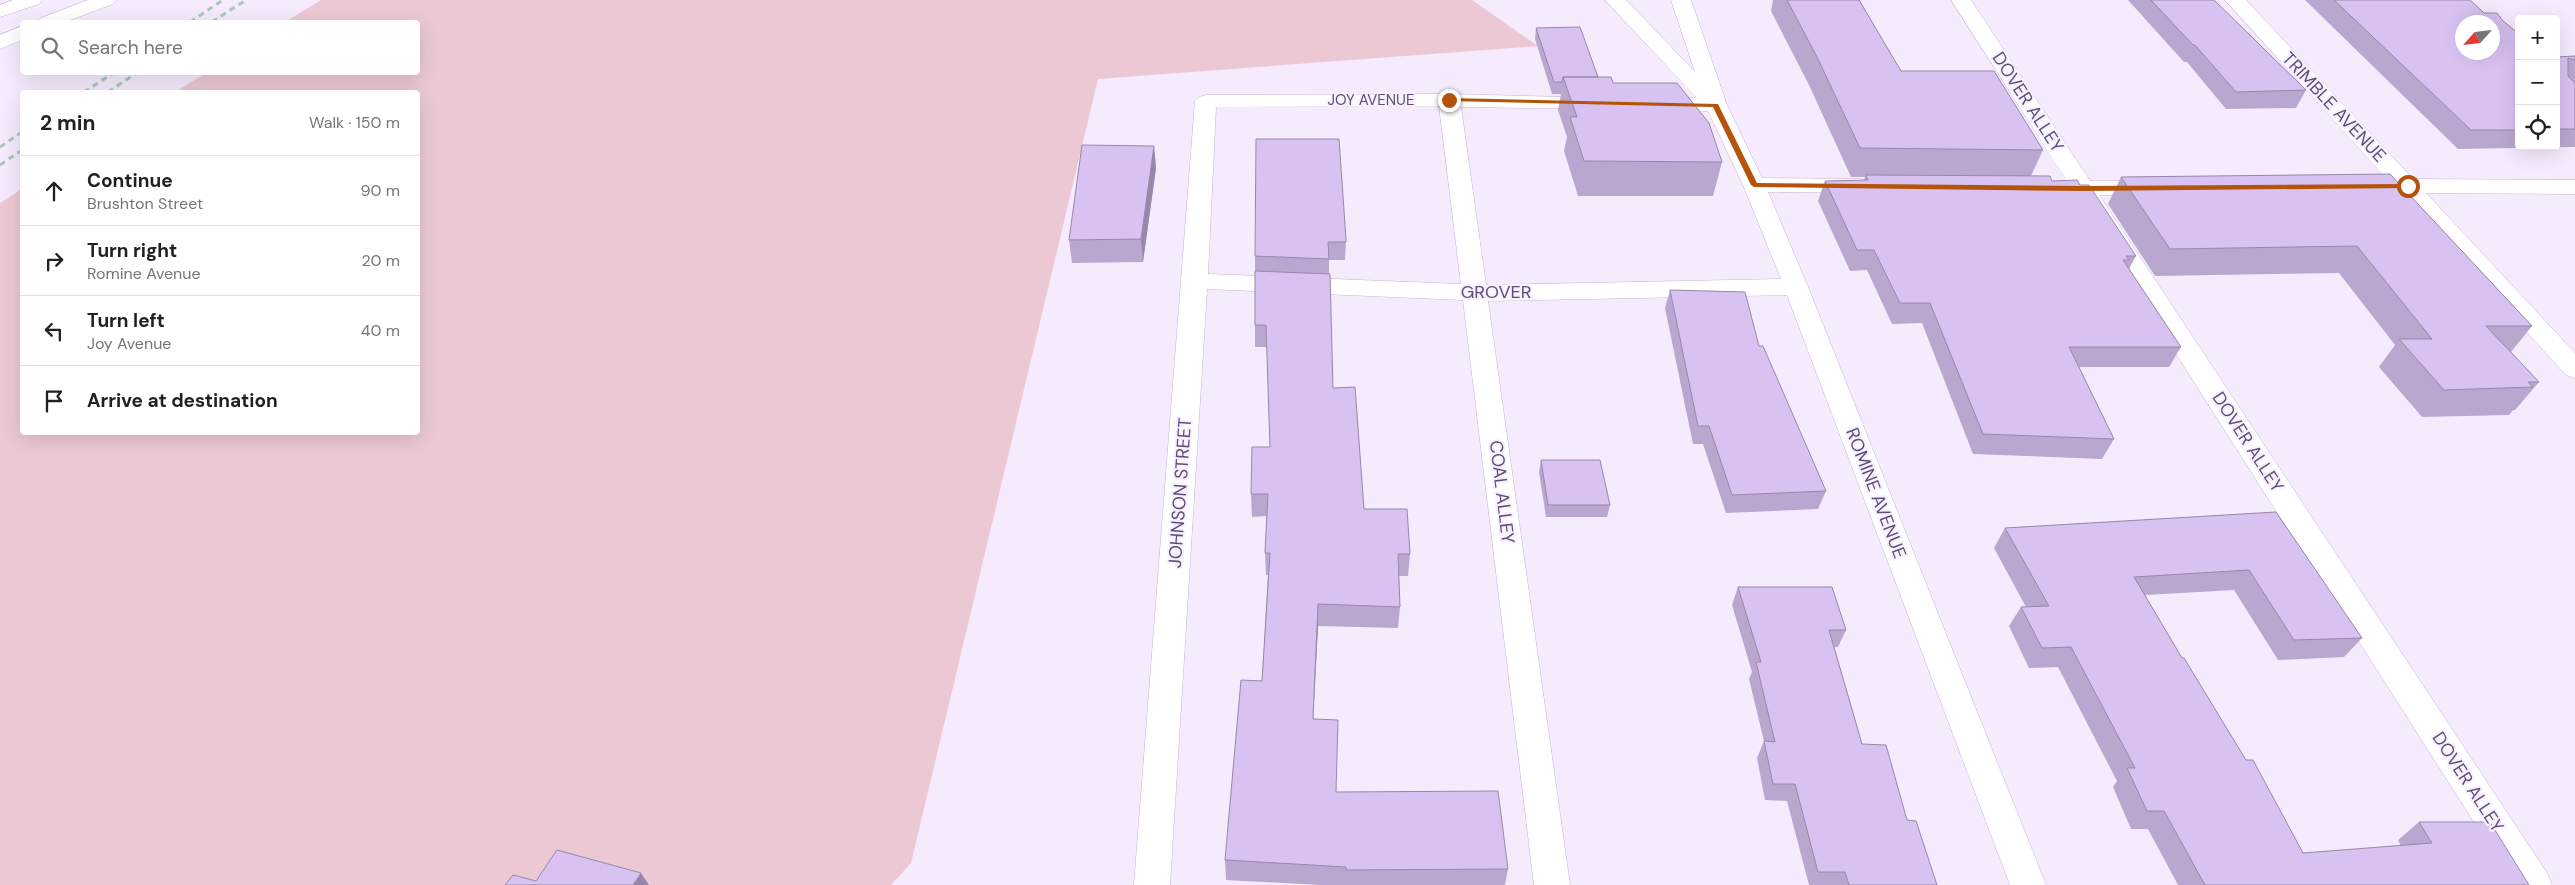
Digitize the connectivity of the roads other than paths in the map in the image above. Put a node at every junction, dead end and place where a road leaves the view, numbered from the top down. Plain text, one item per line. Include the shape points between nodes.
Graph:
1 (32, 0) edge
2 (106, 0) edge
3 (1615, 0) edge
4 (1681, 0) edge
5 (1961, 0) edge
6 (2235, 0) edge
7 (0, 11) edge
8 (53, 20) edge
9 (20, 33) edge
10 (0, 42) edge
11 (1449, 100) junction
12 (1206, 101) joint
13 (1716, 105) junction
14 (1754, 185) junction
15 (1884, 186) edge
16 (2339, 186) edge
17 (2408, 186) junction
18 (2575, 187) edge
19 (2044, 188) edge
20 (2083, 188) junction
21 (2172, 188) edge
22 (1196, 281) junction
23 (1796, 286) junction
24 (1476, 293) junction
25 (2575, 368) edge
26 (1152, 885) edge
27 (1552, 885) edge
28 (2028, 885) edge
29 (2534, 885) edge

1 - 7 street
2 - 8 street
3 - 13 street, ROMINE AVENUE
4 - 13 street, ROMINE AVENUE
5 - 20 street, DOVER ALLEY
6 - 17 street, TRIMBLE AVENUE
9 - 10 street
11 - 12 street, JOY AVENUE
11 - 13 street, JOY AVENUE
11 - 24 street, COAL ALLEY
12 - 22 street, JOHNSON STREET
13 - 14 street, ROMINE AVENUE
14 - 15 street
14 - 23 street, ROMINE AVENUE
16 - 17 street
17 - 18 street
17 - 25 street, TRIMBLE AVENUE
19 - 20 street
20 - 21 street
20 - 29 street, DOVER ALLEY
22 - 24 street, GROVER
22 - 26 street, JOHNSON STREET
23 - 24 street, GROVER
23 - 28 street, ROMINE AVENUE
24 - 27 street, COAL ALLEY

